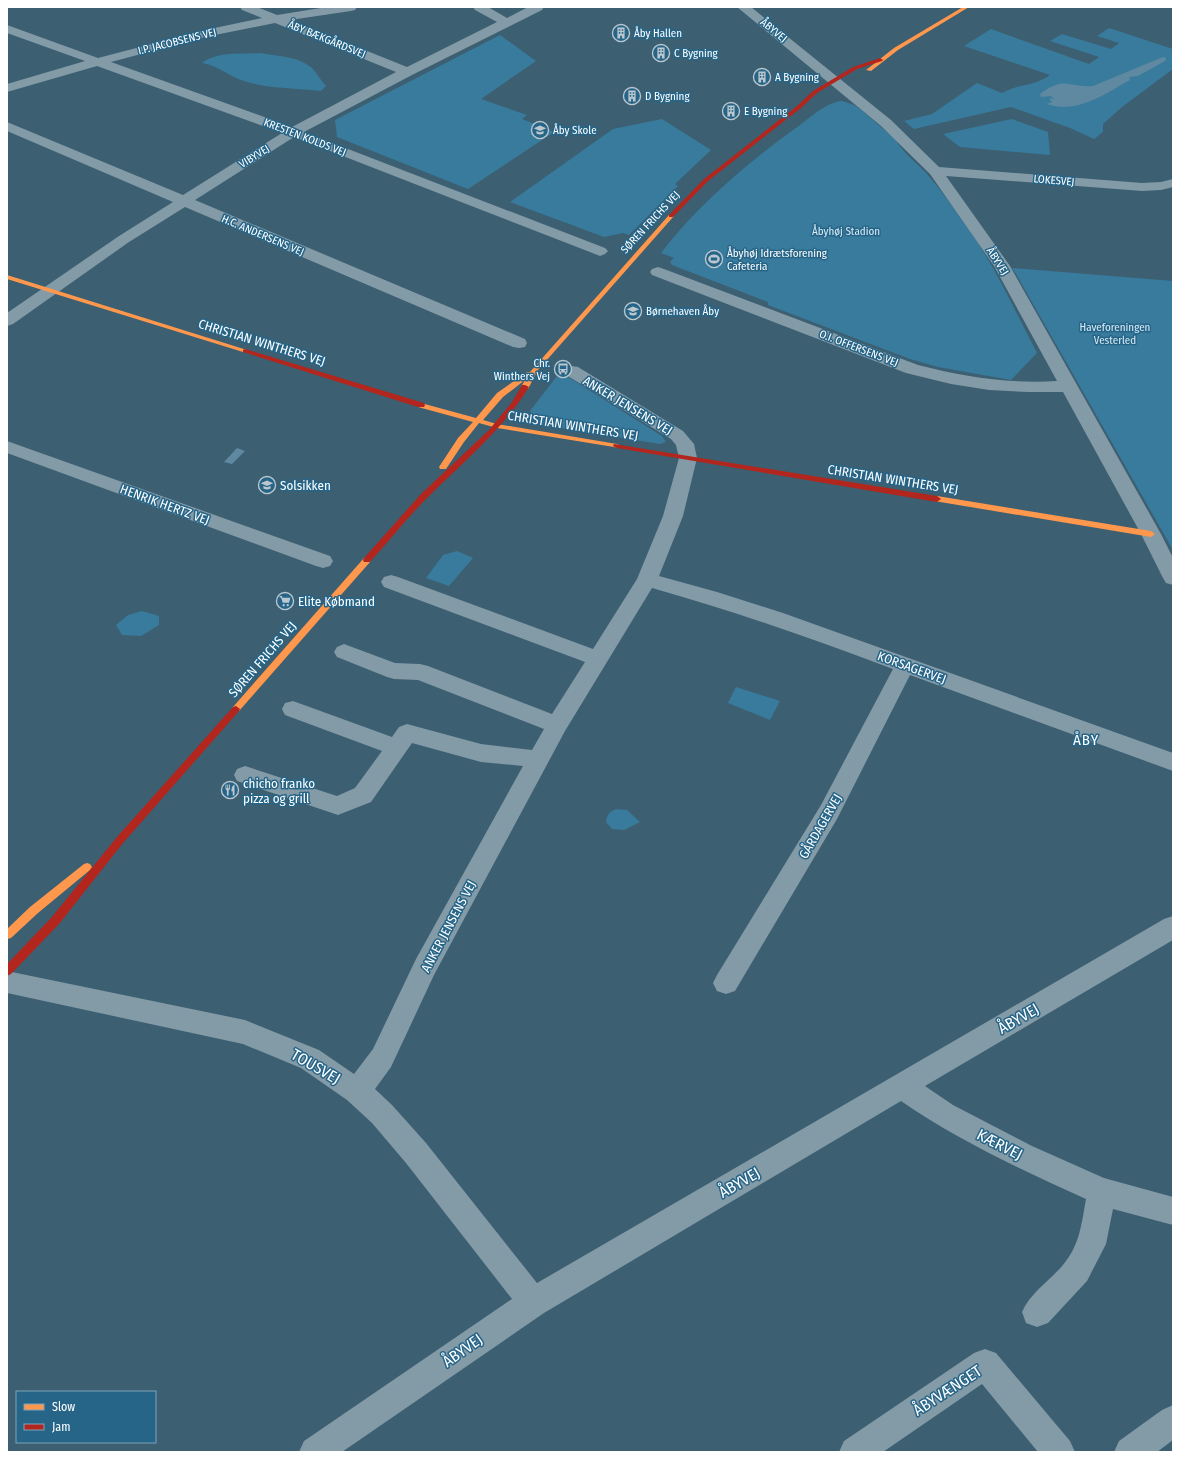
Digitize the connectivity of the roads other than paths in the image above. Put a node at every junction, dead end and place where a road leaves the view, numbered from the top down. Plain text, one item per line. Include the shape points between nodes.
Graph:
1 (246, 7) edge
2 (351, 7) edge
3 (479, 7) edge
4 (538, 7) edge
5 (743, 7) edge
6 (967, 7) edge
7 (277, 19) junction
8 (506, 22) junction
9 (7, 29) edge
10 (880, 60) junction
11 (98, 62) junction
12 (407, 72) junction
13 (864, 75) dead end
14 (841, 86) junction
15 (7, 88) edge
16 (818, 101) dead end
17 (799, 107) junction
18 (7, 126) edge
19 (293, 132) junction
20 (935, 171) junction
21 (1173, 182) edge
22 (182, 201) junction
23 (600, 251) dead end
24 (658, 272) dead end
25 (7, 277) edge
26 (49, 290) junction
27 (7, 321) edge
28 (519, 343) dead end
29 (535, 369) junction
30 (572, 371) dead end
31 (1068, 386) junction
32 (478, 421) junction
33 (497, 426) junction
34 (7, 447) edge
35 (688, 458) junction
36 (423, 497) junction
37 (1151, 534) junction
38 (323, 561) dead end
39 (1173, 578) edge
40 (647, 580) junction
41 (391, 582) dead end
42 (344, 652) dead end
43 (598, 659) junction
44 (905, 665) junction
45 (293, 709) dead end
46 (557, 725) junction
47 (396, 747) junction
48 (538, 759) junction
49 (1173, 762) edge
50 (245, 775) dead end
51 (120, 840) junction
52 (1173, 927) edge
53 (7, 935) edge
54 (7, 971) edge
55 (7, 982) edge
56 (726, 983) dead end
57 (902, 1086) junction
58 (357, 1091) junction
59 (1102, 1192) junction
60 (1173, 1211) edge
61 (533, 1302) junction
62 (1037, 1312) dead end
63 (1173, 1421) edge
64 (315, 1452) edge
65 (855, 1452) edge
66 (1059, 1452) edge
67 (1130, 1452) edge

1 - 7 street, ÅBY BÆKGÅRDSVEJ
2 - 7 street, I.P. JACOBSENS VEJ
3 - 8 street
4 - 8 street, VIBYVEJ
5 - 14 street, ÅBYVEJ
6 - 10 street, SØREN FRICHS VEJ
7 - 11 street, I.P. JACOBSENS VEJ via 194,36
7 - 12 street, ÅBY BÆKGÅRDSVEJ
8 - 12 street, VIBYVEJ
9 - 11 street, KRESTEN KOLDS VEJ
10 - 13 street, SØREN FRICHS VEJ
10 - 14 street, SØREN FRICHS VEJ via 855,68
11 - 15 street, I.P. JACOBSENS VEJ
11 - 19 street, KRESTEN KOLDS VEJ
12 - 19 street, VIBYVEJ
14 - 17 street, SØREN FRICHS VEJ via 815,92
14 - 20 street, ÅBYVEJ via 886,123
16 - 17 street, SØREN FRICHS VEJ
17 - 29 street, SØREN FRICHS VEJ via 749,144 703,183 653,235
18 - 22 street, H.C. ANDERSENS VEJ
19 - 22 street, VIBYVEJ
19 - 23 street, KRESTEN KOLDS VEJ
20 - 21 street, LOKESVEJ via 1142,187 1161,186
20 - 31 street, ÅBYVEJ via 1002,266
22 - 26 street, VIBYVEJ
22 - 28 street, H.C. ANDERSENS VEJ
24 - 31 street, O.I. OFFERSENS VEJ via 912,369 943,378 1003,387
25 - 26 street, CHRISTIAN WINTHERS VEJ
26 - 27 street, VIBYVEJ
26 - 32 street, CHRISTIAN WINTHERS VEJ
29 - 32 street, SØREN FRICHS VEJ via 500,396
29 - 33 street, SØREN FRICHS VEJ via 518,402
30 - 35 street, ANKER JENSENS VEJ via 677,435 685,444
31 - 37 street, ÅBYVEJ
32 - 33 street, CHRISTIAN WINTHERS VEJ
32 - 36 street, SØREN FRICHS VEJ via 461,440
33 - 35 street, CHRISTIAN WINTHERS VEJ
33 - 36 street, SØREN FRICHS VEJ
34 - 38 street, HENRIK HERTZ VEJ
35 - 37 street, CHRISTIAN WINTHERS VEJ
35 - 40 street, ANKER JENSENS VEJ via 674,516
36 - 51 street, SØREN FRICHS VEJ
37 - 39 street, ÅBYVEJ
40 - 43 street, ANKER JENSENS VEJ
40 - 44 street, KORSAGERVEJ via 776,618
41 - 43 street
42 - 46 street via 394,671 420,672
43 - 46 street, ANKER JENSENS VEJ
44 - 49 street, KORSAGERVEJ
44 - 56 street, GÅRDAGERVEJ via 829,812
45 - 47 street
46 - 48 street, ANKER JENSENS VEJ
47 - 48 street via 408,733 481,753
47 - 50 street via 363,795 338,806
48 - 58 street, ANKER JENSENS VEJ via 425,968 382,1058
51 - 53 street, SØREN FRICHS VEJ
51 - 54 street, SØREN FRICHS VEJ via 55,921
52 - 57 street, ÅBYVEJ
55 - 58 street, TOUSVEJ via 245,1032 310,1058
57 - 59 street, KÆRVEJ via 943,1114 1022,1156
57 - 61 street, ÅBYVEJ
58 - 61 street, TOUSVEJ via 382,1114 416,1153
59 - 60 street, KÆRVEJ
59 - 62 street via 1092,1244 1077,1271
61 - 64 street, ÅBYVEJ
63 - 67 street
65 - 66 street, ÅBYVÆNGET via 985,1364

